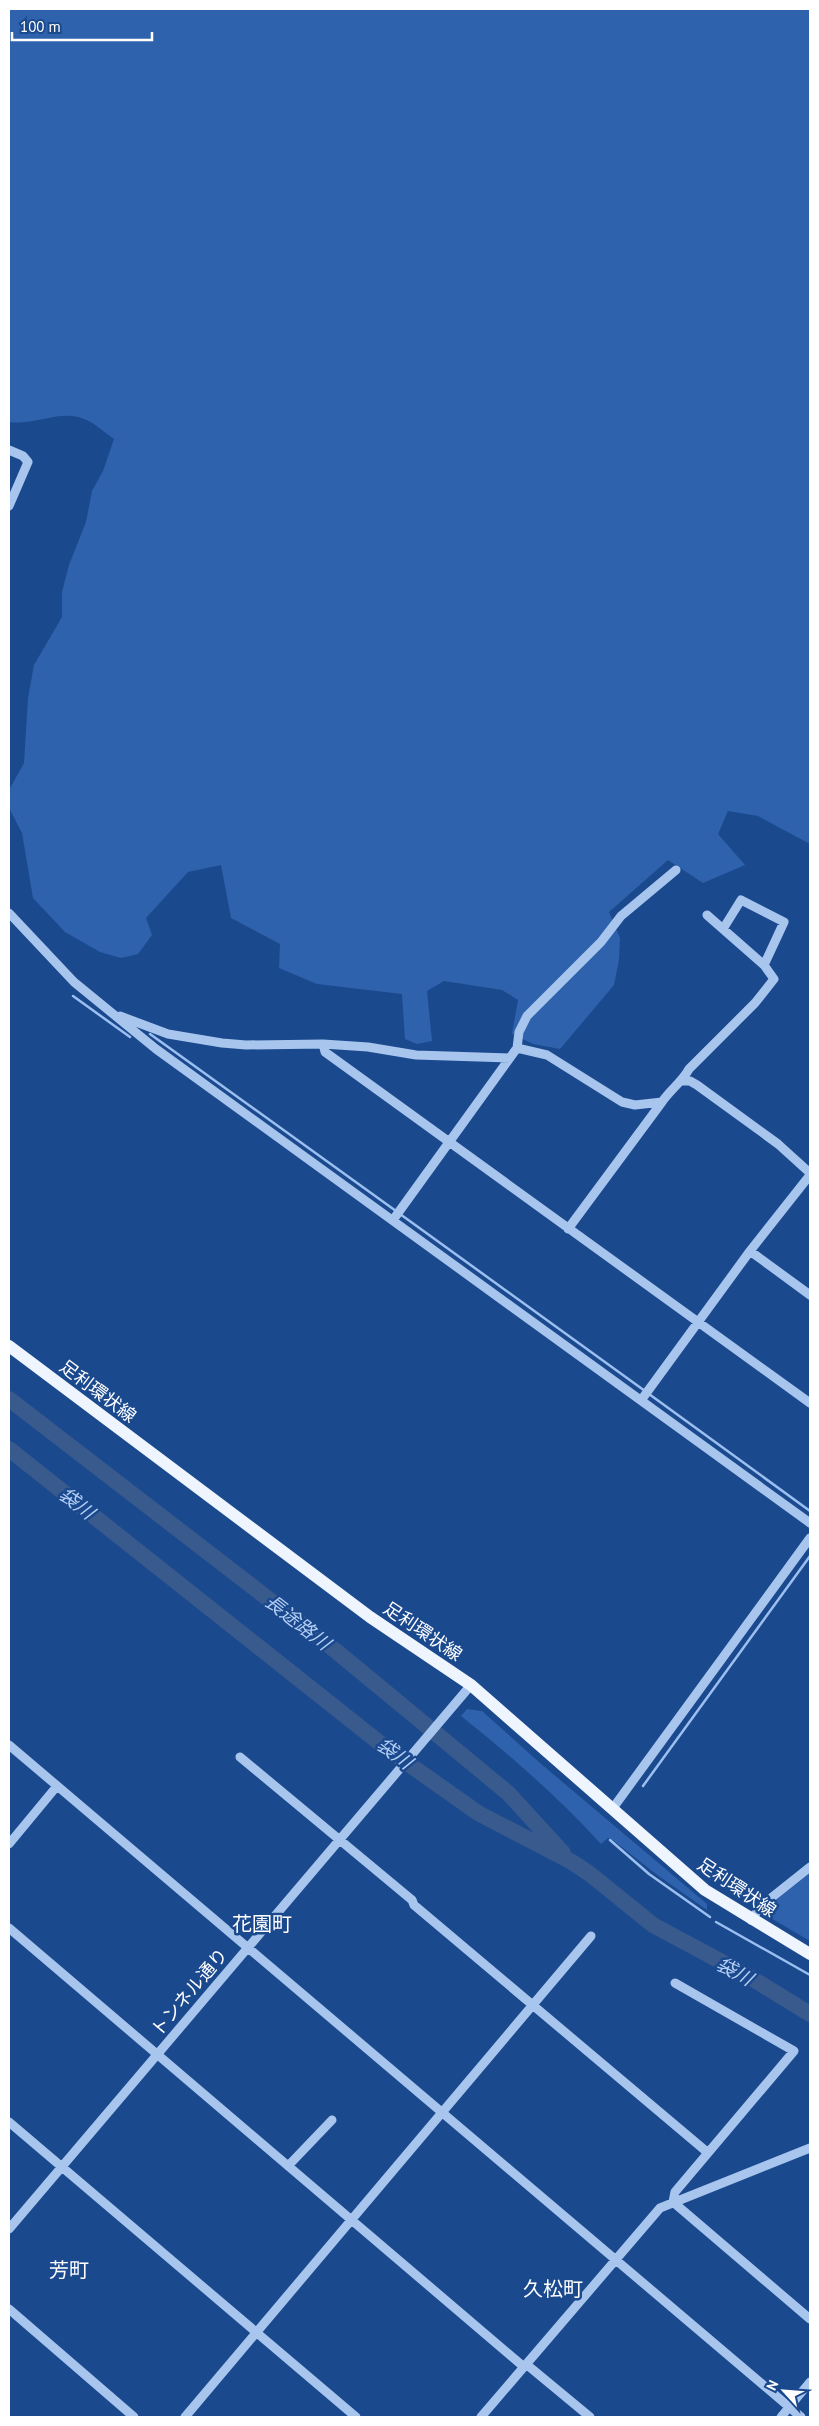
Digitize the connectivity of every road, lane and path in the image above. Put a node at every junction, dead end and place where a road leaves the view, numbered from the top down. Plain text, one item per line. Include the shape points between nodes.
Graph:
1 (9, 450) edge
2 (9, 506) edge
3 (676, 870) dead end
4 (9, 913) edge
5 (707, 915) dead end
6 (723, 929) junction
7 (764, 966) junction
8 (110, 1013) junction
9 (323, 1044) junction
10 (518, 1048) junction
11 (510, 1058) junction
12 (682, 1081) junction
13 (662, 1102) junction
14 (448, 1142) junction
15 (810, 1174) edge
16 (393, 1220) junction
17 (568, 1229) junction
18 (750, 1251) junction
19 (810, 1295) edge
20 (697, 1323) junction
21 (9, 1346) edge
22 (642, 1399) junction
23 (810, 1403) edge
24 (810, 1522) edge
25 (810, 1538) edge
26 (471, 1685) junction
27 (9, 1745) edge
28 (240, 1757) dead end
29 (57, 1786) junction
30 (614, 1808) junction
31 (341, 1840) junction
32 (9, 1844) edge
33 (810, 1867) edge
34 (751, 1920) junction
35 (9, 1928) edge
36 (592, 1936) dead end
37 (248, 1948) junction
38 (810, 1954) edge
39 (675, 1983) dead end
40 (533, 2005) junction
41 (158, 2055) junction
42 (442, 2113) junction
43 (332, 2120) dead end
44 (9, 2122) edge
45 (810, 2148) edge
46 (708, 2152) junction
47 (288, 2166) junction
48 (62, 2167) junction
49 (672, 2202) junction
50 (352, 2221) junction
51 (9, 2230) edge
52 (614, 2261) junction
53 (9, 2309) edge
54 (810, 2319) edge
55 (256, 2333) junction
56 (525, 2365) junction
57 (810, 2382) edge
58 (789, 2407) junction
59 (134, 2417) edge
60 (184, 2417) edge
61 (356, 2417) edge
62 (481, 2417) edge
63 (590, 2417) edge
64 (781, 2417) edge
65 (801, 2417) edge

1 - 2 street via 28,462
3 - 10 street via 621,916 601,942 528,1016 519,1032
4 - 8 street via 74,982
5 - 6 street
6 - 7 street
6 - 7 street via 741,900 784,922
7 - 12 street via 773,977 772,983 689,1069
8 - 9 street via 168,1034 222,1043 246,1046
8 - 16 street
9 - 11 street via 416,1054
9 - 14 street via 325,1052
10 - 11 street
10 - 13 street via 547,1055 622,1102 634,1106
11 - 14 street
12 - 13 street
12 - 15 street via 697,1085 778,1144
13 - 17 street
14 - 16 street
14 - 17 street
15 - 18 street
16 - 22 street
17 - 20 street
18 - 19 street
18 - 20 street
20 - 22 street
20 - 23 street
21 - 26 main road, 足利環状線 via 370,1617
22 - 24 street
25 - 30 street
26 - 30 main road, 足利環状線
26 - 31 street, トンネル通り
27 - 29 street
28 - 31 street
29 - 32 street
29 - 37 street
30 - 34 main road, 足利環状線 via 705,1890
31 - 37 street, トンネル通り
31 - 40 street
33 - 34 street via 762,1906
34 - 38 main road, 足利環状線
35 - 41 street
36 - 40 street
37 - 41 street, トンネル通り
37 - 42 street
39 - 46 street via 794,2052
40 - 42 street
40 - 46 street
41 - 47 street
41 - 48 street, トンネル通り
42 - 50 street
42 - 52 street
43 - 47 street
44 - 48 street
45 - 49 street
46 - 49 street via 675,2192
47 - 50 street
48 - 51 street, トンネル通り
48 - 55 street
49 - 52 street via 654,2214
49 - 54 street
50 - 55 street
50 - 56 street
52 - 56 street
52 - 58 street
53 - 59 street
55 - 60 street
55 - 61 street
56 - 62 street
56 - 63 street
57 - 58 street
58 - 64 street
58 - 65 street

